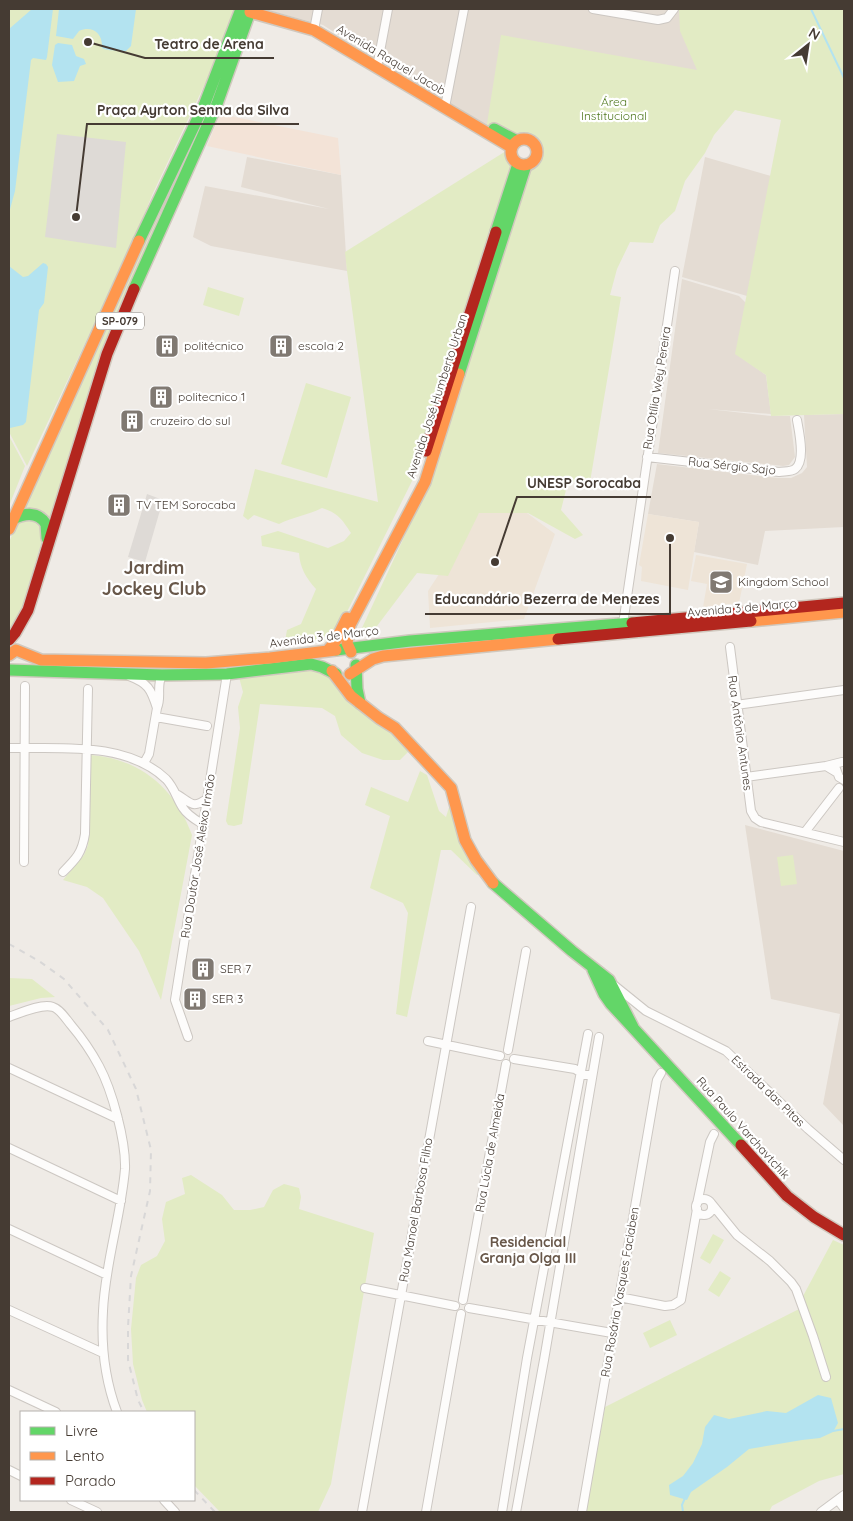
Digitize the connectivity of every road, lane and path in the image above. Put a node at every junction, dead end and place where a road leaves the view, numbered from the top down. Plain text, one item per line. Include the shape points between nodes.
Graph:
1 (318, 9) edge
2 (388, 9) edge
3 (464, 9) edge
4 (593, 9) edge
5 (674, 9) edge
6 (250, 10) edge
7 (315, 27) junction
8 (378, 62) junction
9 (446, 102) junction
10 (514, 144) junction
11 (522, 165) junction
12 (675, 272) dead end
13 (797, 420) dead end
14 (647, 457) junction
15 (10, 522) edge
16 (42, 563) junction
17 (844, 603) edge
18 (844, 612) edge
19 (623, 624) junction
20 (350, 625) junction
21 (19, 626) junction
22 (612, 634) junction
23 (9, 640) edge
24 (372, 645) junction
25 (730, 647) dead end
26 (328, 650) junction
27 (347, 650) junction
28 (29, 654) junction
29 (9, 655) edge
30 (9, 663) edge
31 (9, 670) edge
32 (21, 670) junction
33 (356, 671) junction
34 (120, 673) junction
35 (334, 673) junction
36 (227, 674) junction
37 (162, 675) junction
38 (25, 686) dead end
39 (88, 689) dead end
40 (844, 690) edge
41 (360, 703) junction
42 (736, 705) junction
43 (157, 708) junction
44 (156, 717) junction
45 (206, 726) dead end
46 (9, 748) edge
47 (24, 748) junction
48 (87, 750) junction
49 (843, 762) edge
50 (144, 763) junction
51 (826, 766) junction
52 (840, 776) edge
53 (746, 777) junction
54 (842, 786) edge
55 (176, 793) junction
56 (208, 798) junction
57 (204, 825) junction
58 (804, 832) junction
59 (844, 842) edge
60 (24, 862) dead end
61 (63, 872) dead end
62 (471, 907) dead end
63 (526, 951) dead end
64 (622, 1003) junction
65 (9, 1017) edge
66 (588, 1034) dead end
67 (188, 1037) dead end
68 (599, 1037) dead end
69 (428, 1042) dead end
70 (446, 1046) junction
71 (508, 1050) junction
72 (500, 1056) junction
73 (514, 1059) junction
74 (506, 1064) junction
75 (9, 1068) edge
76 (578, 1069) junction
77 (593, 1072) junction
78 (661, 1073) dead end
79 (118, 1119) junction
80 (714, 1134) dead end
81 (9, 1148) edge
82 (844, 1160) edge
83 (701, 1186) junction
84 (121, 1201) junction
85 (710, 1202) junction
86 (697, 1206) junction
87 (707, 1214) junction
88 (724, 1220) junction
89 (695, 1225) junction
90 (9, 1229) edge
91 (844, 1235) edge
92 (107, 1276) junction
93 (365, 1288) dead end
94 (401, 1295) junction
95 (620, 1297) junction
96 (463, 1300) junction
97 (455, 1306) junction
98 (469, 1308) junction
99 (9, 1310) edge
100 (461, 1314) junction
101 (535, 1320) junction
102 (550, 1323) junction
103 (612, 1333) junction
104 (103, 1353) junction
105 (826, 1377) dead end
106 (9, 1390) edge
107 (54, 1411) edge
108 (117, 1411) edge
109 (841, 1497) edge
110 (72, 1501) edge
111 (165, 1501) edge
112 (844, 1508) edge
113 (97, 1512) edge
114 (175, 1512) edge
115 (362, 1512) edge
116 (426, 1512) edge
117 (502, 1512) edge
118 (516, 1512) edge
119 (582, 1512) edge
120 (821, 1512) edge

1 - 7 street
2 - 8 street
3 - 9 street
4 - 5 street via 658,20 667,18
6 - 7 main road, Avenida Raquel Jacob
6 - 15 main road, SP-079 via 222,60
6 - 16 main road, SP-079 via 217,104 142,267 107,354
7 - 8 main road, Avenida Raquel Jacob
7 - 10 main road, Avenida Raquel Jacob
8 - 9 main road, Avenida Raquel Jacob
9 - 10 main road, Avenida Raquel Jacob
10 - 11 main road via 511,157
10 - 11 main road, Avenida Raquel Jacob via 527,140 537,150 535,159
11 - 20 main road, Avenida José Humberto Urban via 425,482
11 - 26 main road, Avenida José Humberto Urban via 417,480
12 - 14 street, Rua Otília Wey Pereira
13 - 14 street, Rua Sérgio Sajo via 802,453 796,468 789,471
14 - 19 street, Rua Otília Wey Pereira
15 - 16 main road via 30,513 45,521 48,534
16 - 21 main road, SP-079 via 28,610
17 - 19 main road, Avenida 3 de Março
18 - 22 main road, Avenida 3 de Março
19 - 22 main road via 620,631
19 - 24 main road, Avenida 3 de Março
20 - 24 main road via 359,639
20 - 27 main road, Avenida José Humberto Urban
21 - 23 main road, SP-079
21 - 28 main road via 19,641
22 - 33 main road, Avenida 3 de Março via 377,657
24 - 27 main road, Avenida 3 de Março
25 - 42 street, Rua Antônio Antunes
26 - 27 main road, Avenida 3 de Março
26 - 28 main road, Avenida 3 de Março via 206,663 41,660
27 - 33 main road via 355,658
27 - 35 main road via 332,655 330,664
28 - 29 main road, Avenida 3 de Março via 16,650
30 - 32 main road, Avenida 3 de Março
31 - 32 main road, Avenida 3 de Março
32 - 34 main road, Avenida 3 de Março
33 - 35 main road via 344,676
33 - 41 main road
34 - 37 main road, Avenida 3 de Março
34 - 43 street via 151,690
35 - 36 main road, Avenida 3 de Março via 311,664
35 - 41 main road, Rua Paulo Varchavtchik via 346,691
36 - 37 main road, Avenida 3 de Março
36 - 56 street, Rua Doutor José Aleixo Irmão
37 - 43 street
38 - 47 street
39 - 48 street
40 - 42 street
41 - 64 main road, Rua Paulo Varchavtchik via 395,728 451,788 466,840 492,882 591,966
42 - 53 street, Rua Antônio Antunes
43 - 44 street
44 - 45 street
44 - 50 street via 149,754
46 - 47 street
47 - 48 street
47 - 60 street
48 - 50 street via 106,751
48 - 61 street via 83,847
49 - 51 street
49 - 52 street via 838,765
50 - 55 street via 167,779
51 - 52 street
51 - 53 street
52 - 54 street
53 - 58 street, Rua Antônio Antunes via 755,818
54 - 58 street
55 - 56 street via 193,805 200,805
55 - 57 street via 189,815
56 - 57 street, Rua Doutor José Aleixo Irmão
57 - 67 street, Rua Doutor José Aleixo Irmão via 175,1000
58 - 59 street
62 - 70 street, Rua Manoel Barbosa Filho
63 - 71 street
64 - 82 street, Estrada das Pitas via 646,1011 726,1051
64 - 91 main road, Rua Paulo Varchavtchik via 633,1027 787,1196 802,1210
65 - 79 street via 46,1005 55,1008 83,1040 99,1066
66 - 76 street
68 - 77 street
69 - 70 street
70 - 72 street
70 - 94 street, Rua Manoel Barbosa Filho
71 - 72 street
71 - 73 street via 514,1053
72 - 74 street
73 - 74 street
73 - 76 street
74 - 96 street, Rua Lúcia de Almeida
75 - 79 street
76 - 77 street via 585,1065
76 - 101 street
77 - 102 street
78 - 95 street, Rua Rosária Vasques Faciaben via 657,1080
79 - 84 street via 125,1167
80 - 83 street
81 - 84 street
83 - 85 street
83 - 86 street
84 - 92 street
85 - 86 street via 702,1199
85 - 87 street via 712,1208
85 - 88 street
86 - 87 street via 700,1213
86 - 89 street
87 - 88 street via 716,1214
87 - 89 street
88 - 105 street via 796,1289
89 - 95 street via 683,1293 678,1303 666,1306
90 - 92 street
92 - 104 street
93 - 94 street
94 - 97 street
94 - 115 street, Rua Manoel Barbosa Filho
95 - 103 street, Rua Rosária Vasques Faciaben
96 - 97 street
96 - 98 street
97 - 100 street
98 - 100 street
98 - 101 street
99 - 104 street
100 - 116 street
101 - 102 street
101 - 117 street
102 - 103 street
102 - 118 street
103 - 119 street, Rua Rosária Vasques Faciaben
104 - 108 street
106 - 107 street
109 - 112 street
109 - 120 street
110 - 113 street
111 - 114 street

